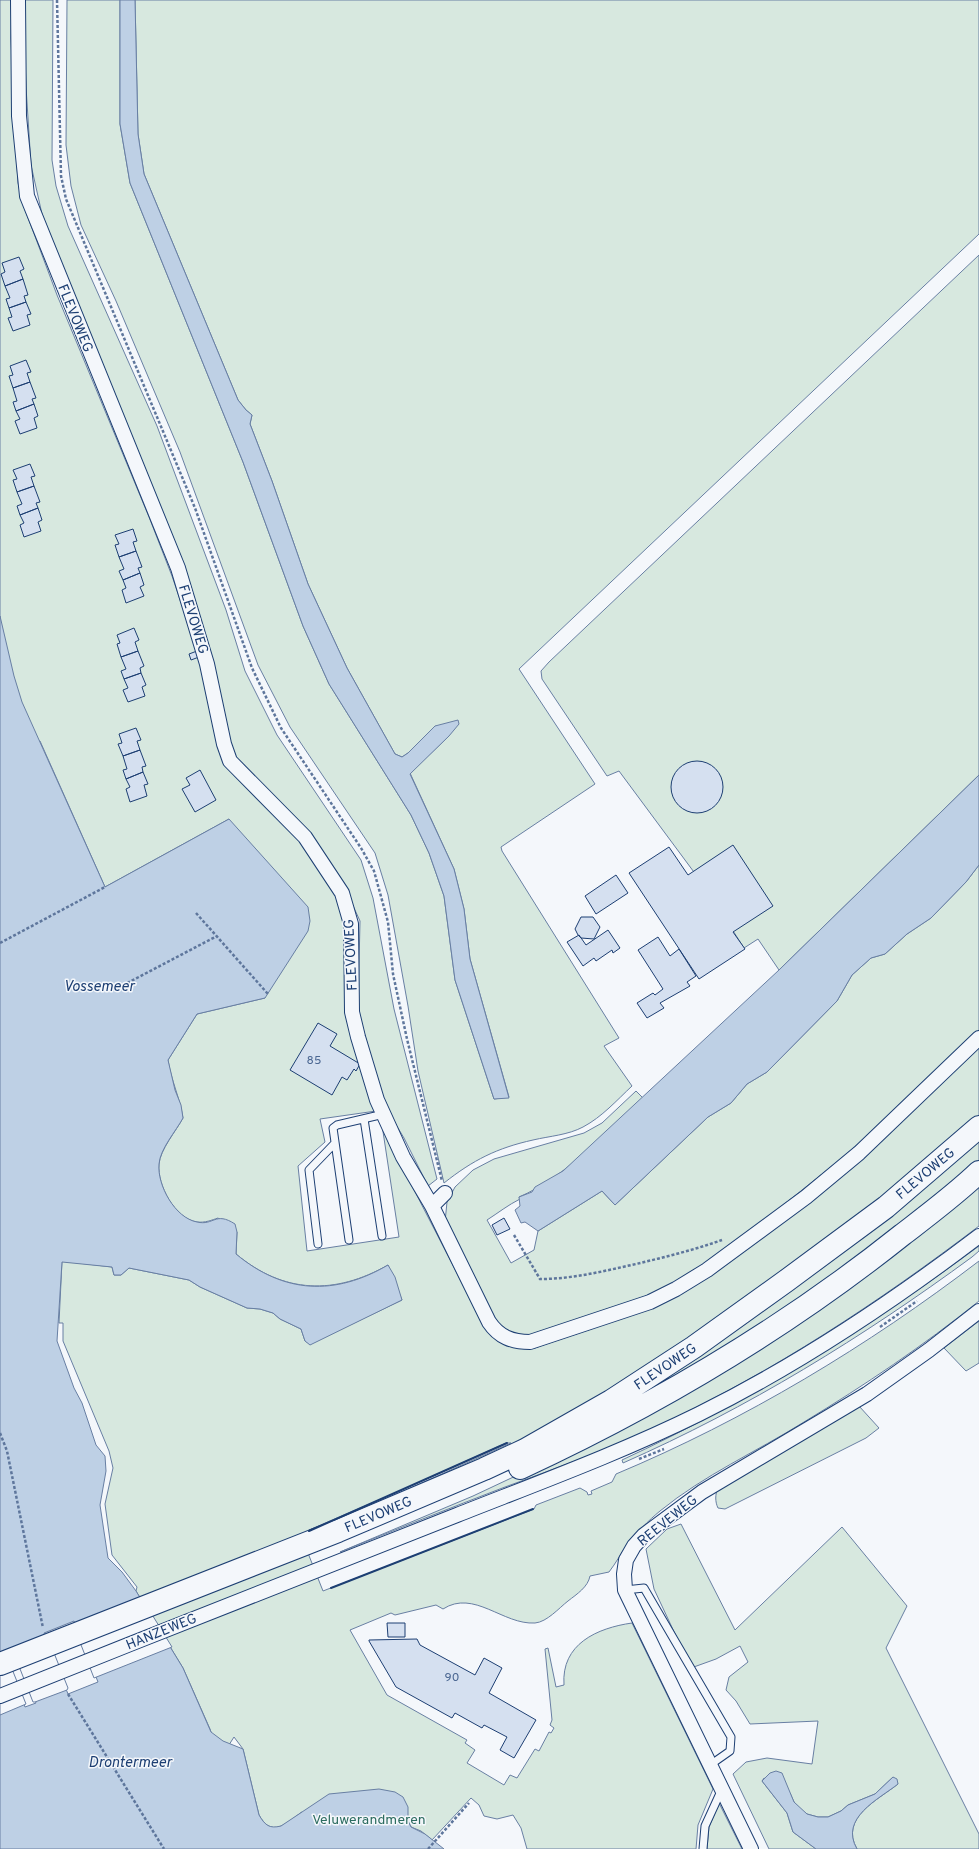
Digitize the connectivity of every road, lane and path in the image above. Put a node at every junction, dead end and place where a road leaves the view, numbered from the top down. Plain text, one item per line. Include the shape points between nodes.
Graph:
1 (18, 0) edge
2 (57, 0) edge
3 (105, 887) dead end
4 (196, 913) dead end
5 (217, 936) junction
6 (0, 943) edge
7 (114, 990) dead end
8 (268, 994) dead end
9 (979, 1038) edge
10 (384, 1114) junction
11 (364, 1118) junction
12 (979, 1128) edge
13 (335, 1143) junction
14 (979, 1172) edge
15 (445, 1193) joint
16 (432, 1206) junction
17 (514, 1235) dead end
18 (382, 1236) dead end
19 (979, 1236) edge
20 (727, 1238) dead end
21 (349, 1240) dead end
22 (318, 1244) dead end
23 (979, 1311) edge
24 (0, 1433) edge
25 (318, 1554) junction
26 (625, 1590) junction
27 (44, 1632) dead end
28 (0, 1664) edge
29 (0, 1678) edge
30 (68, 1694) dead end
31 (0, 1696) edge
32 (710, 1765) junction
33 (722, 1788) junction
34 (469, 1803) dead end
35 (164, 1849) edge
36 (428, 1849) edge
37 (703, 1849) edge
38 (751, 1849) edge

1 - 10 street, FLEVOWEG via 19,116 27,196 178,568 207,664 230,761 305,837 342,893 351,924 352,1012 377,1100
2 - 15 path via 60,176 66,199 196,508 252,668 281,728 374,871 388,922 393,974 407,1039
3 - 6 path
4 - 5 path
5 - 7 path
5 - 8 path
9 - 16 street, FLEVOWEG via 858,1153 806,1197 707,1270 676,1290 650,1302 546,1338 530,1342 516,1341 506,1338 492,1327
10 - 11 lane
10 - 16 street, FLEVOWEG via 403,1157
11 - 13 lane via 333,1128
11 - 18 lane
12 - 25 highway, FLEVOWEG via 886,1207 694,1347 612,1401 525,1450
13 - 21 lane
13 - 22 lane via 309,1170
14 - 25 highway, FLEVOWEG via 869,1261 816,1300 741,1350 666,1395 594,1433 496,1479
15 - 16 street
17 - 20 path via 540,1279 588,1275 684,1252
19 - 25 street, FLEVOWEG via 893,1299 817,1347 700,1414 600,1460
23 - 26 street, REEVEWEG via 866,1394 702,1492 644,1535 626,1560
24 - 27 path via 7,1451
25 - 28 highway, HANZEWEG
25 - 29 highway, HANZEWEG
25 - 31 street, HANZEWEG
26 - 32 street, REEVEWEG
26 - 32 lane via 644,1588 731,1737 730,1751
30 - 35 path
32 - 33 street, REEVEWEG
33 - 37 lane via 705,1826
33 - 38 street, REEVEWEG
34 - 36 path

